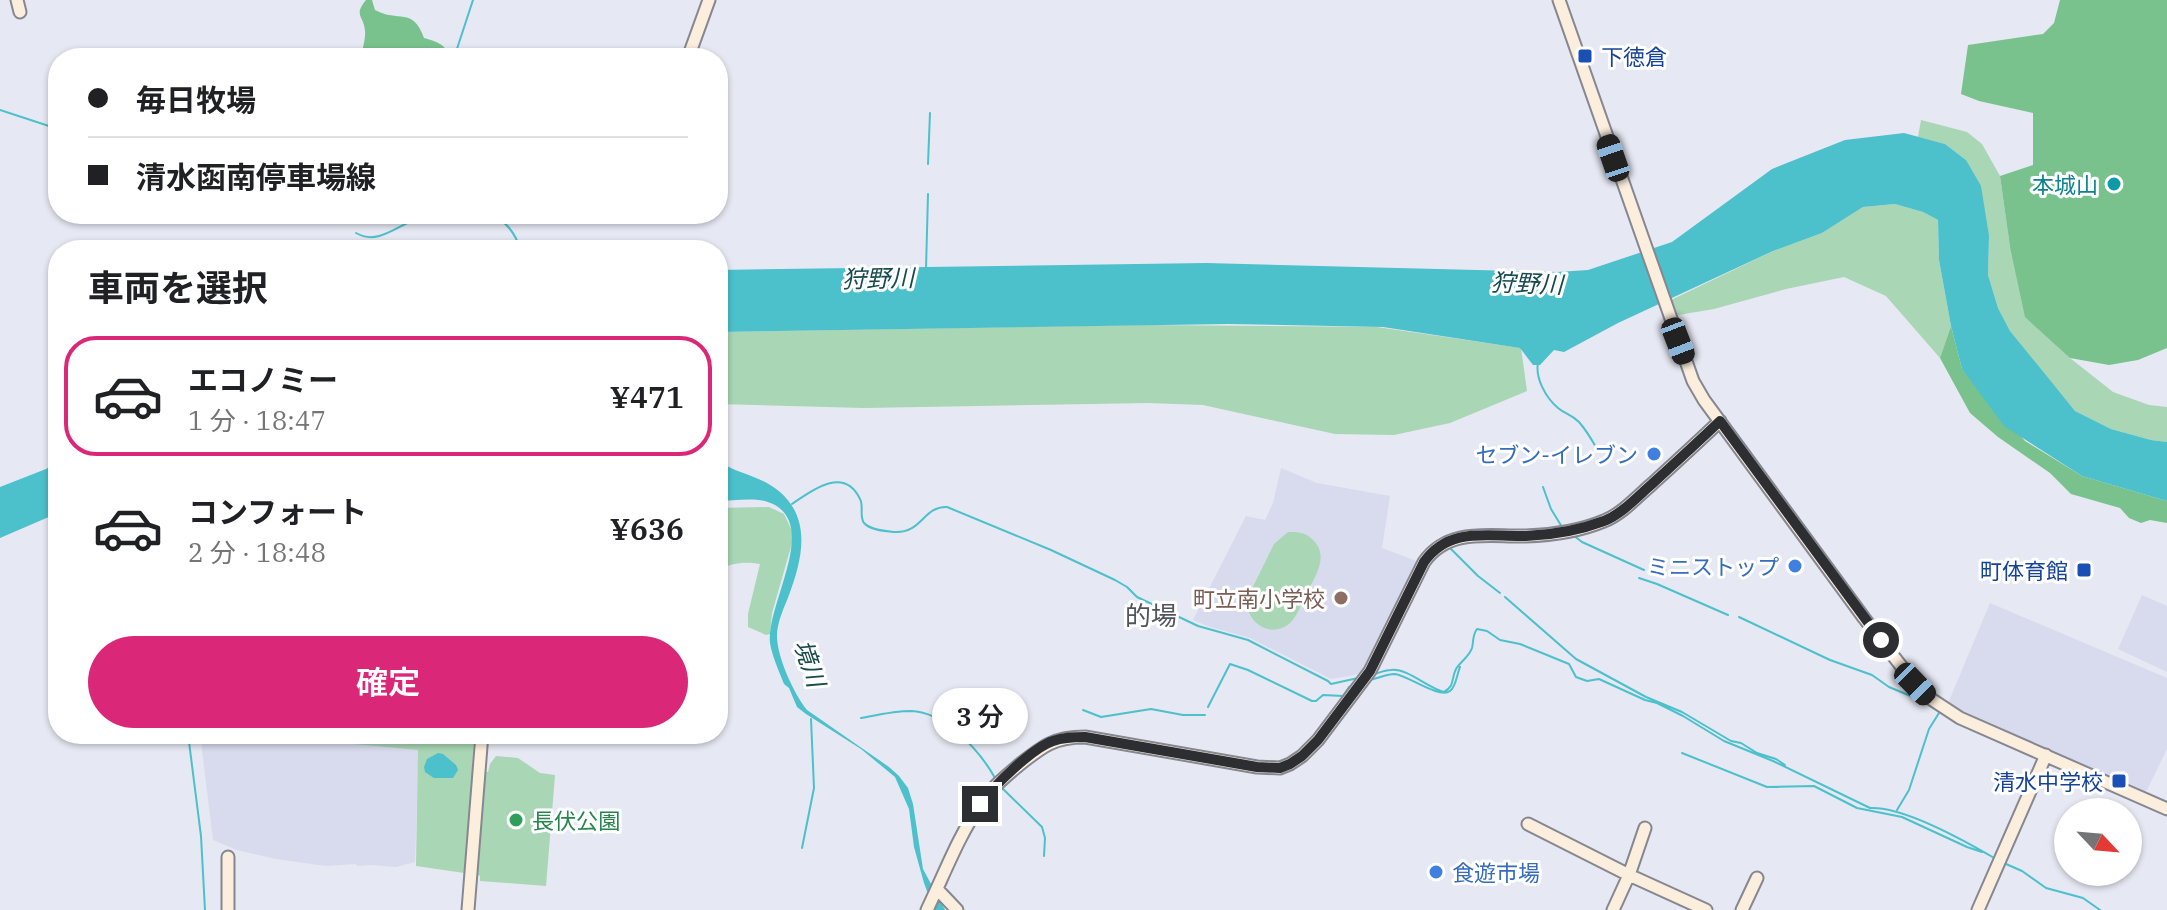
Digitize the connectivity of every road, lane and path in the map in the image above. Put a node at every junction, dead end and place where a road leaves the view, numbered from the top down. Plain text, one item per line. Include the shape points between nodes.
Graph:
1 (709, 0) edge
2 (1559, 0) edge
3 (692, 48) edge
4 (1720, 421) junction
5 (481, 744) edge
6 (2046, 755) junction
7 (2167, 809) edge
8 (1528, 824) dead end
9 (1645, 828) dead end
10 (228, 857) dead end
11 (1629, 875) junction
12 (1757, 878) dead end
13 (937, 890) junction
14 (927, 909) edge
15 (228, 910) edge
16 (468, 910) edge
17 (957, 910) edge
18 (1613, 910) edge
19 (1706, 910) edge
20 (1742, 910) edge
21 (1978, 910) edge

1 - 3 main road
2 - 4 main road via 1676,335 1697,388
4 - 6 main road via 1915,684 1960,718
4 - 13 main road via 1607,520 1527,536 1458,537 1436,549 1424,562 1363,683 1318,740 1290,764 1257,767 1085,737 1052,741 985,797
5 - 16 main road
6 - 7 main road
6 - 21 main road
8 - 11 main road
9 - 11 main road
10 - 15 main road
11 - 18 main road
11 - 19 main road
12 - 20 main road
13 - 14 main road
13 - 17 main road

